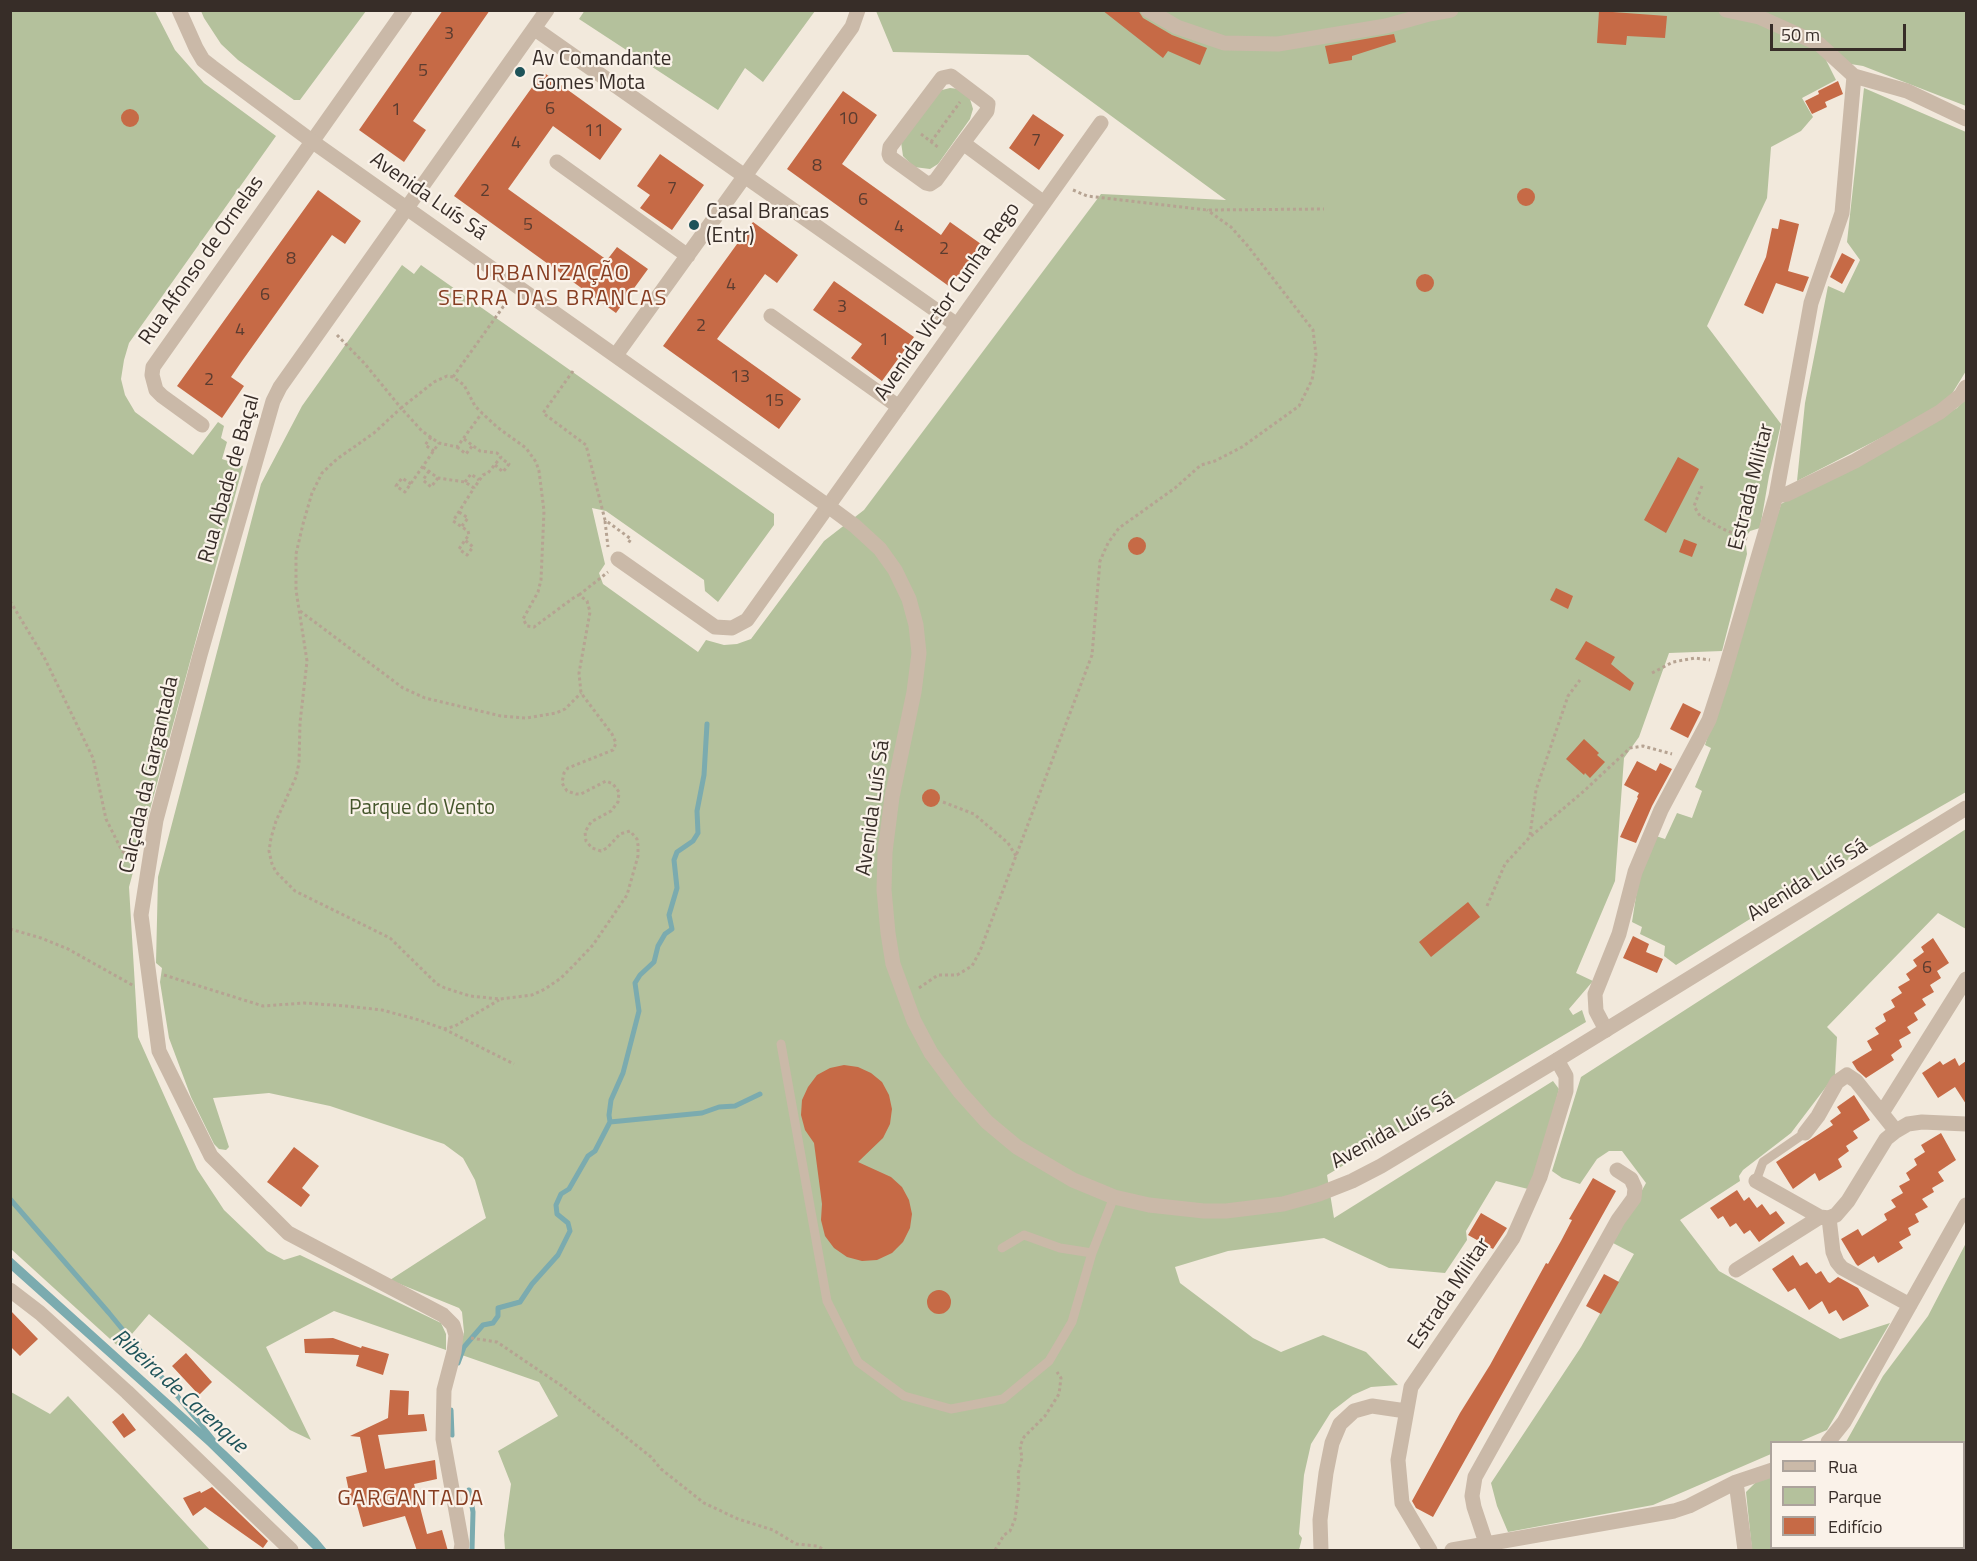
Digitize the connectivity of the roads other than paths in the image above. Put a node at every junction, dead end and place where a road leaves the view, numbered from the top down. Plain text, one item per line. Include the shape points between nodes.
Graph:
1 (179, 10) edge
2 (405, 10) edge
3 (547, 10) edge
4 (858, 10) edge
5 (1148, 10) edge
6 (1451, 10) edge
7 (1726, 10) edge
8 (535, 29) junction
9 (1854, 76) junction
10 (1966, 119) edge
11 (1101, 123) dead end
12 (313, 142) junction
13 (963, 143) junction
14 (557, 162) dead end
15 (746, 177) junction
16 (1044, 203) junction
17 (408, 209) junction
18 (688, 256) junction
19 (771, 316) dead end
20 (957, 325) junction
21 (616, 355) junction
22 (1966, 387) edge
23 (899, 407) junction
24 (202, 425) dead end
25 (1776, 496) junction
26 (828, 506) junction
27 (618, 559) road end
28 (200, 655) joint
29 (1966, 808) edge
30 (1966, 979) edge
31 (1606, 1030) junction
32 (780, 1044) dead end
33 (1557, 1060) junction
34 (1882, 1113) junction
35 (1966, 1124) edge
36 (1896, 1131) junction
37 (1805, 1133) joint
38 (1617, 1170) dead end
39 (1756, 1181) joint
40 (1114, 1197) junction
41 (1966, 1205) edge
42 (1824, 1217) junction
43 (1002, 1248) dead end
44 (1092, 1253) junction
45 (1736, 1270) dead end
46 (10, 1290) edge
47 (1910, 1305) junction
48 (1406, 1411) junction
49 (1829, 1441) edge
50 (1770, 1471) edge
51 (1736, 1482) junction
52 (1486, 1543) junction
53 (291, 1551) edge
54 (461, 1551) edge
55 (1321, 1551) edge
56 (1430, 1551) edge
57 (1452, 1551) edge
58 (1745, 1551) edge

1 - 12 street, Avenida Luís Sá via 203,60
2 - 12 street, Rua Afonso de Ornelas
3 - 8 street, Rua Abade de Baçal
4 - 15 street via 852,27
5 - 6 street via 1201,37 1224,43 1278,44 1386,26
7 - 9 street via 1759,17 1819,44
8 - 15 street
8 - 17 street, Rua Abade de Baçal
9 - 10 street via 1907,91
9 - 25 street, Estrada Militar via 1842,213 1811,303
11 - 16 street, Avenida Victor Cunha Rego
12 - 17 street, Avenida Luís Sá
12 - 24 street, Rua Afonso de Ornelas via 153,367 153,383 162,396
13 - 13 street via 989,107 951,76 945,76 889,150 890,158 930,184
13 - 16 street
14 - 18 street
15 - 18 street
15 - 20 street
16 - 20 street, Avenida Victor Cunha Rego
17 - 21 street, Avenida Luís Sá
17 - 28 street, Rua Abade de Baçal via 273,401
18 - 21 street
19 - 23 street
20 - 23 street, Avenida Victor Cunha Rego
21 - 26 street, Avenida Luís Sá
22 - 25 street via 1940,412 1855,461
23 - 26 street, Avenida Victor Cunha Rego
25 - 31 street, Estrada Militar via 1710,720 1661,810 1635,872 1619,934 1595,994 1596,1011
26 - 27 street, Avenida Victor Cunha Rego via 747,620 732,628 715,627
26 - 40 street, Avenida Luís Sá via 880,549 909,599 916,625 919,653 914,692 885,852 888,933 904,997 931,1053 987,1122 1044,1165
28 - 54 street, Calçada da Gargantada via 156,820 141,915 159,1051 211,1156 288,1233 443,1315 453,1325 456,1335 444,1390 443,1439
29 - 31 street, Avenida Luís Sá
30 - 34 street
31 - 33 street, Avenida Luís Sá
32 - 44 lane via 827,1301 858,1362 903,1395 951,1409 1003,1399 1049,1360 1072,1322
33 - 40 street, Avenida Luís Sá via 1381,1166 1319,1194 1272,1206 1226,1211 1171,1209
33 - 48 street, Estrada Militar via 1566,1076 1566,1091 1535,1187 1513,1238 1412,1387
34 - 36 street
34 - 37 street via 1847,1075 1832,1088
35 - 36 street via 1922,1122
36 - 42 street via 1886,1139 1848,1201 1836,1215
37 - 39 lane via 1763,1162
38 - 52 street via 1631,1179 1634,1198 1618,1220 1475,1477 1472,1496
39 - 42 street
40 - 44 lane
41 - 47 street
42 - 45 street
42 - 47 street via 1833,1252 1842,1268
43 - 44 lane via 1024,1235 1060,1248
46 - 53 street via 127,1392
47 - 49 street via 1844,1422
48 - 55 street via 1372,1406 1354,1412 1340,1424 1326,1473
48 - 56 street, Estrada Militar via 1398,1460 1402,1503
50 - 51 street
51 - 52 street via 1674,1511
51 - 58 street
52 - 57 street

